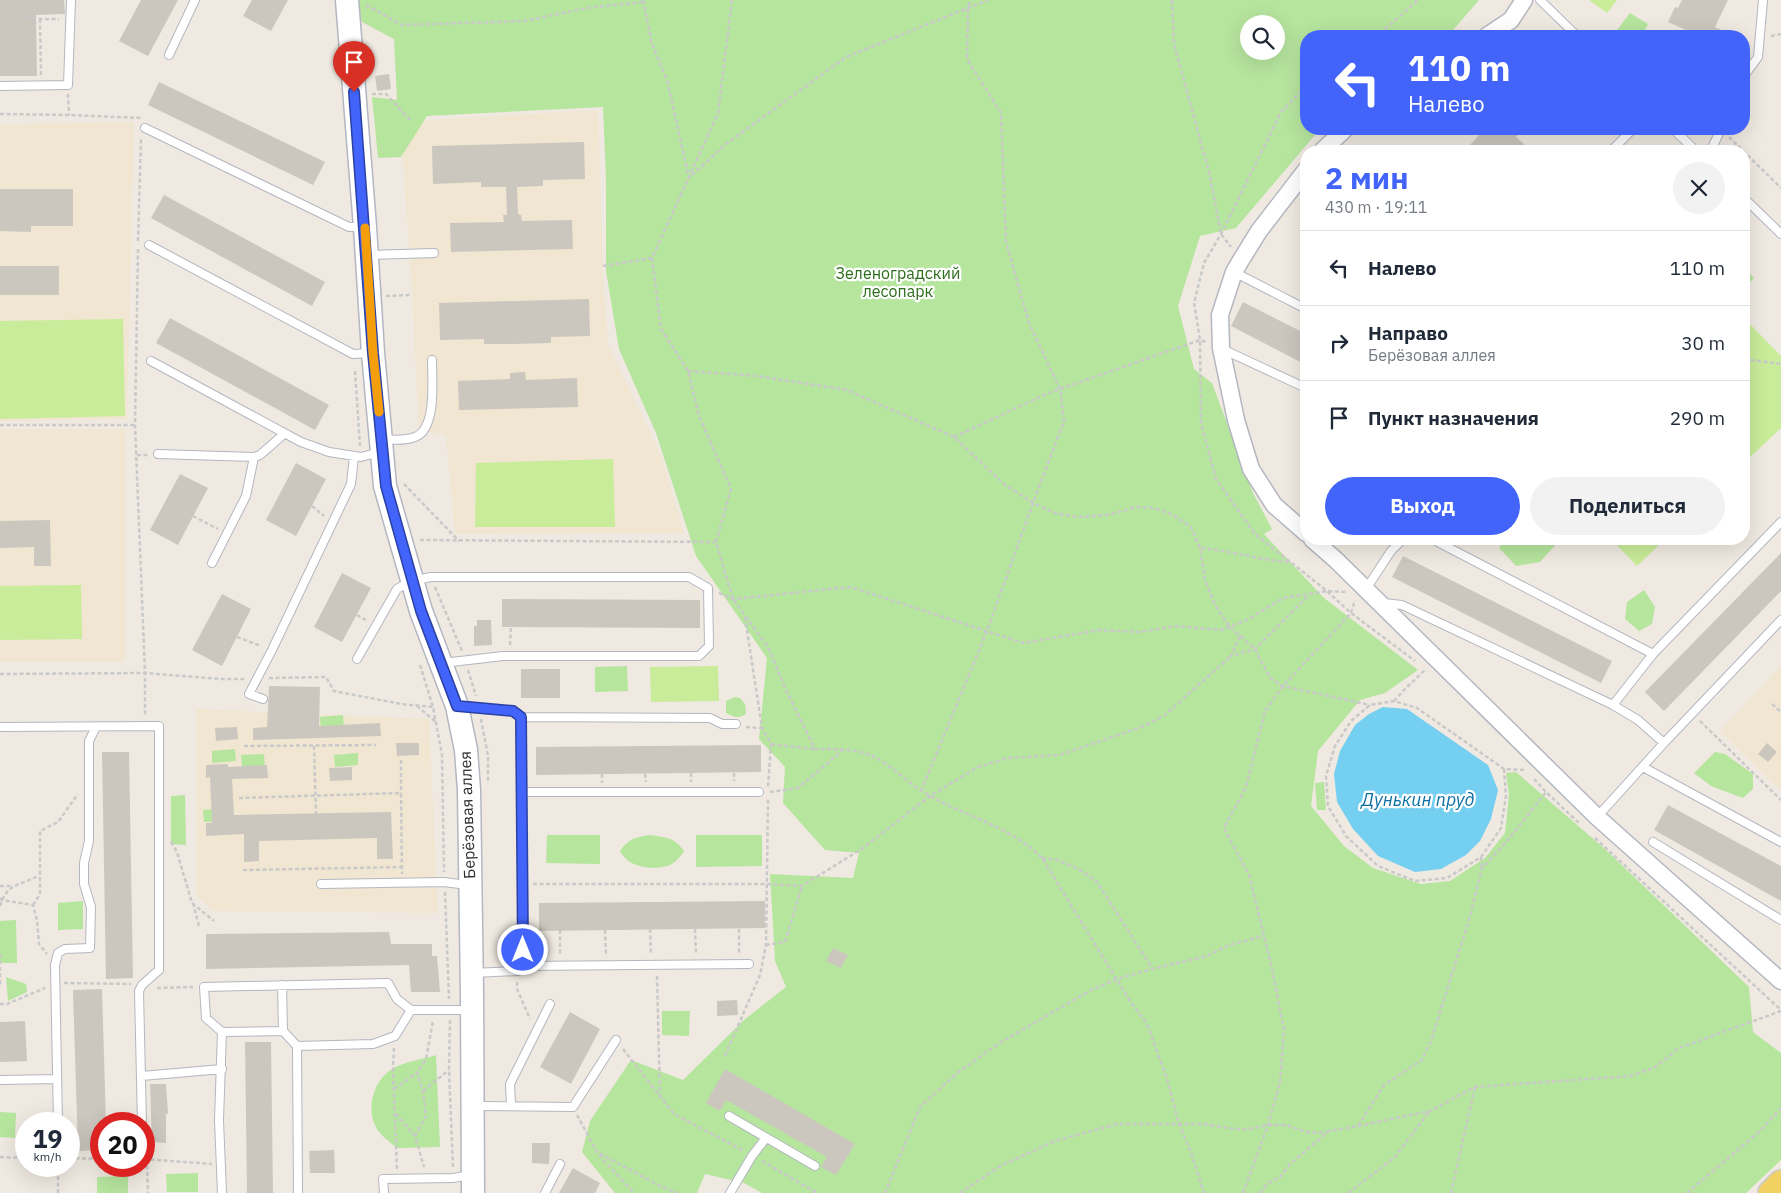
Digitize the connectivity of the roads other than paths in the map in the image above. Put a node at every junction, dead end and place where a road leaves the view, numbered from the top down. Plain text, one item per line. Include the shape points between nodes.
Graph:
1 (71, 0) edge
2 (195, 0) edge
3 (1524, 0) edge
4 (1540, 0) edge
5 (1763, 0) edge
6 (354, 1) edge
7 (1496, 30) edge
8 (1571, 30) edge
9 (169, 55) dead end
10 (1750, 68) edge
11 (0, 86) edge
12 (143, 128) road end
13 (1339, 135) edge
14 (1627, 135) edge
15 (1679, 135) edge
16 (1328, 145) edge
17 (1616, 145) edge
18 (1690, 145) edge
19 (1300, 178) edge
20 (1750, 204) edge
21 (365, 227) junction
22 (1781, 234) edge
23 (149, 245) dead end
24 (434, 253) dead end
25 (367, 256) junction
26 (1237, 266) junction
27 (1300, 304) edge
28 (1221, 348) junction
29 (373, 353) junction
30 (432, 360) dead end
31 (151, 361) dead end
32 (1300, 385) edge
33 (284, 434) junction
34 (382, 445) junction
35 (158, 454) dead end
36 (354, 456) junction
37 (254, 457) junction
38 (1781, 522) edge
39 (1300, 528) edge
40 (1318, 545) edge
41 (1397, 545) edge
42 (1444, 545) edge
43 (212, 563) dead end
44 (411, 581) junction
45 (1362, 591) junction
46 (1380, 603) junction
47 (1781, 620) edge
48 (1653, 654) junction
49 (357, 659) dead end
50 (441, 664) junction
51 (264, 699) dead end
52 (1613, 705) junction
53 (457, 706) junction
54 (521, 717) junction
55 (736, 724) dead end
56 (0, 727) edge
57 (96, 727) junction
58 (1664, 744) junction
59 (1642, 767) junction
60 (522, 792) junction
61 (758, 792) dead end
62 (1597, 817) junction
63 (1653, 842) dead end
64 (1781, 842) edge
65 (321, 884) dead end
66 (469, 886) junction
67 (1781, 920) edge
68 (749, 964) dead end
69 (520, 969) junction
70 (471, 973) junction
71 (1781, 981) edge
72 (282, 985) junction
73 (550, 1004) dead end
74 (411, 1010) junction
75 (472, 1010) junction
76 (283, 1031) junction
77 (222, 1032) junction
78 (616, 1040) road end
79 (297, 1046) junction
80 (222, 1069) junction
81 (142, 1076) junction
82 (57, 1079) junction
83 (0, 1080) edge
84 (511, 1105) junction
85 (472, 1106) junction
86 (58, 1112) edge
87 (142, 1112) edge
88 (729, 1116) dead end
89 (766, 1138) junction
90 (560, 1164) dead end
91 (815, 1166) dead end
92 (1781, 1183) edge
93 (473, 1184) edge
94 (222, 1193) edge
95 (298, 1193) edge
96 (384, 1193) edge
97 (545, 1193) edge
98 (730, 1193) edge
99 (1771, 1193) edge

1 - 11 lane via 68,85
2 - 9 lane
3 - 7 street via 1511,20
4 - 8 lane
5 - 10 lane via 1758,57
6 - 21 street, Берёзовая аллея
12 - 21 lane via 348,227
13 - 16 street
14 - 17 lane
15 - 18 lane
19 - 26 street
20 - 22 lane
21 - 25 street, Берёзовая аллея
23 - 29 lane via 353,354
24 - 25 lane
25 - 29 street, Берёзовая аллея
26 - 27 lane
26 - 28 street via 1220,315
28 - 32 lane
28 - 39 street via 1236,420 1251,469 1274,505
29 - 34 street, Берёзовая аллея
30 - 34 lane via 432,411 424,431 415,437
31 - 33 lane
33 - 36 lane via 329,452
33 - 37 lane
34 - 36 lane via 361,457
34 - 44 street, Берёзовая аллея via 386,486
35 - 37 lane
36 - 51 lane via 351,484 249,694
37 - 43 lane via 246,496
38 - 48 lane
40 - 45 street
41 - 45 lane
42 - 48 lane
44 - 49 lane via 397,589
44 - 50 street, Берёзовая аллея
44 - 50 lane via 430,577 689,577 708,588 709,646 699,656 510,656
45 - 46 street
46 - 52 lane via 1402,604
46 - 62 street
47 - 58 lane
48 - 52 lane
50 - 53 street, Берёзовая аллея
52 - 58 lane via 1638,720
53 - 54 lane via 513,711
53 - 66 street, Берёзовая аллея via 466,750
54 - 55 lane via 710,718 722,724
54 - 60 lane
56 - 57 lane
57 - 81 lane via 159,726 159,970 139,991
57 - 82 lane via 89,741 89,841 84,863 84,884 91,907 90,948 65,949 58,953 55,965
58 - 59 lane
59 - 62 lane
59 - 64 lane
60 - 61 lane
60 - 69 lane via 524,884
62 - 71 street
63 - 67 lane
65 - 66 lane via 444,882
66 - 70 street, Берёзовая аллея
68 - 69 lane
69 - 70 lane
70 - 75 street, Берёзовая аллея
72 - 74 lane via 388,984
72 - 76 lane
72 - 77 lane via 204,987 206,1018
73 - 84 lane via 510,1084
74 - 75 lane
74 - 79 lane via 395,1036 373,1044
75 - 85 street, Берёзовая аллея
76 - 77 lane
76 - 79 lane
77 - 80 lane
78 - 84 lane via 573,1107
79 - 95 lane
80 - 81 lane
80 - 94 lane via 219,1120
81 - 87 lane
82 - 83 lane
82 - 86 lane
84 - 85 lane
85 - 93 street, Берёзовая аллея
88 - 89 lane
89 - 91 lane
89 - 98 lane
90 - 97 lane
92 - 99 main road
93 - 96 lane via 453,1178 383,1179

